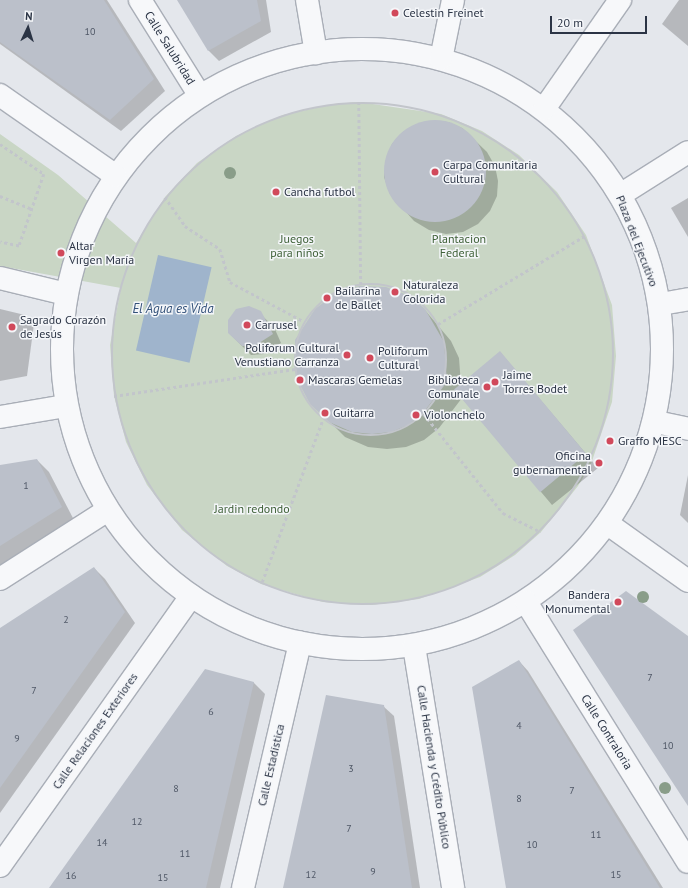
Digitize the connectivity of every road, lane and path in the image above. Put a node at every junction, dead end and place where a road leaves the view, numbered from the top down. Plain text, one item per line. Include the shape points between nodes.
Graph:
1 (140, 0) edge
2 (307, 0) edge
3 (453, 0) edge
4 (620, 0) edge
5 (316, 52) junction
6 (440, 59) junction
7 (0, 95) edge
8 (200, 96) junction
9 (359, 102) junction
10 (544, 109) junction
11 (0, 144) edge
12 (688, 152) edge
13 (116, 176) junction
14 (620, 195) junction
15 (0, 196) edge
16 (164, 197) junction
17 (32, 209) junction
18 (586, 235) junction
19 (0, 242) edge
20 (0, 278) edge
21 (361, 285) junction
22 (66, 294) junction
23 (688, 299) edge
24 (661, 304) junction
25 (304, 322) junction
26 (438, 324) junction
27 (295, 369) junction
28 (114, 396) junction
29 (66, 406) junction
30 (424, 414) junction
31 (0, 417) edge
32 (323, 419) junction
33 (656, 422) junction
34 (688, 429) edge
35 (108, 510) junction
36 (608, 524) junction
37 (541, 532) junction
38 (0, 579) edge
39 (688, 581) edge
40 (262, 582) junction
41 (191, 596) junction
42 (526, 602) junction
43 (300, 643) junction
44 (414, 646) junction
45 (688, 862) edge
46 (0, 866) edge
47 (243, 888) edge
48 (453, 888) edge

1 - 8 street, Calle Salubridad
2 - 5 street
3 - 6 street
4 - 10 street
5 - 6 street, Plaza del Ejecutivo via 358,49 399,51
5 - 8 street, Plaza del Ejecutivo via 275,62 236,76
6 - 10 street, Plaza del Ejecutivo via 512,88
7 - 13 street
8 - 13 street, Plaza del Ejecutivo via 154,132
9 - 16 path via 334,104 283,115 236,136 197,163
9 - 18 path via 441,114 482,131 519,155 557,192
9 - 21 path
10 - 14 street, Plaza del Ejecutivo via 572,133 596,159
11 - 17 path via 44,174
12 - 14 street
13 - 22 street, Plaza del Ejecutivo via 87,226
14 - 24 street, Plaza del Ejecutivo
15 - 17 path
16 - 25 path via 185,226 220,249 230,282
16 - 28 path via 136,243 123,282 110,345
17 - 19 path via 19,246
18 - 26 path
18 - 37 path via 612,305 616,356 612,402 591,464 578,486
20 - 22 street
21 - 25 path via 344,289 328,297
21 - 26 path via 379,284 396,288 413,297 427,309
22 - 29 street, Plaza del Ejecutivo via 61,350
23 - 24 street
24 - 33 street, Plaza del Ejecutivo via 665,364
25 - 27 path via 295,353
26 - 30 path via 447,355 446,371 435,401
27 - 28 path
27 - 32 path via 306,399
28 - 40 path via 126,442 147,485 182,530 227,566
29 - 31 street
29 - 35 street, Plaza del Ejecutivo via 82,460
30 - 32 path via 410,425 393,433 375,436 350,432
30 - 37 path via 502,513
32 - 40 path
33 - 34 street
33 - 36 street, Plaza del Ejecutivo via 637,475
35 - 38 street
35 - 41 street, Plaza del Ejecutivo via 145,558
36 - 39 street
36 - 42 street, Plaza del Ejecutivo via 570,567
37 - 40 path via 515,555 480,577 419,599 371,605 323,602
41 - 43 street, Plaza del Ejecutivo via 243,625
41 - 46 street, Calle Relaciones Exteriores
42 - 44 street, Plaza del Ejecutivo via 472,629
42 - 45 street, Calle Contraloria
43 - 44 street, Plaza del Ejecutivo via 357,650
43 - 47 street, Calle Estadística
44 - 48 street, Calle Hacienda y Crédito Público

